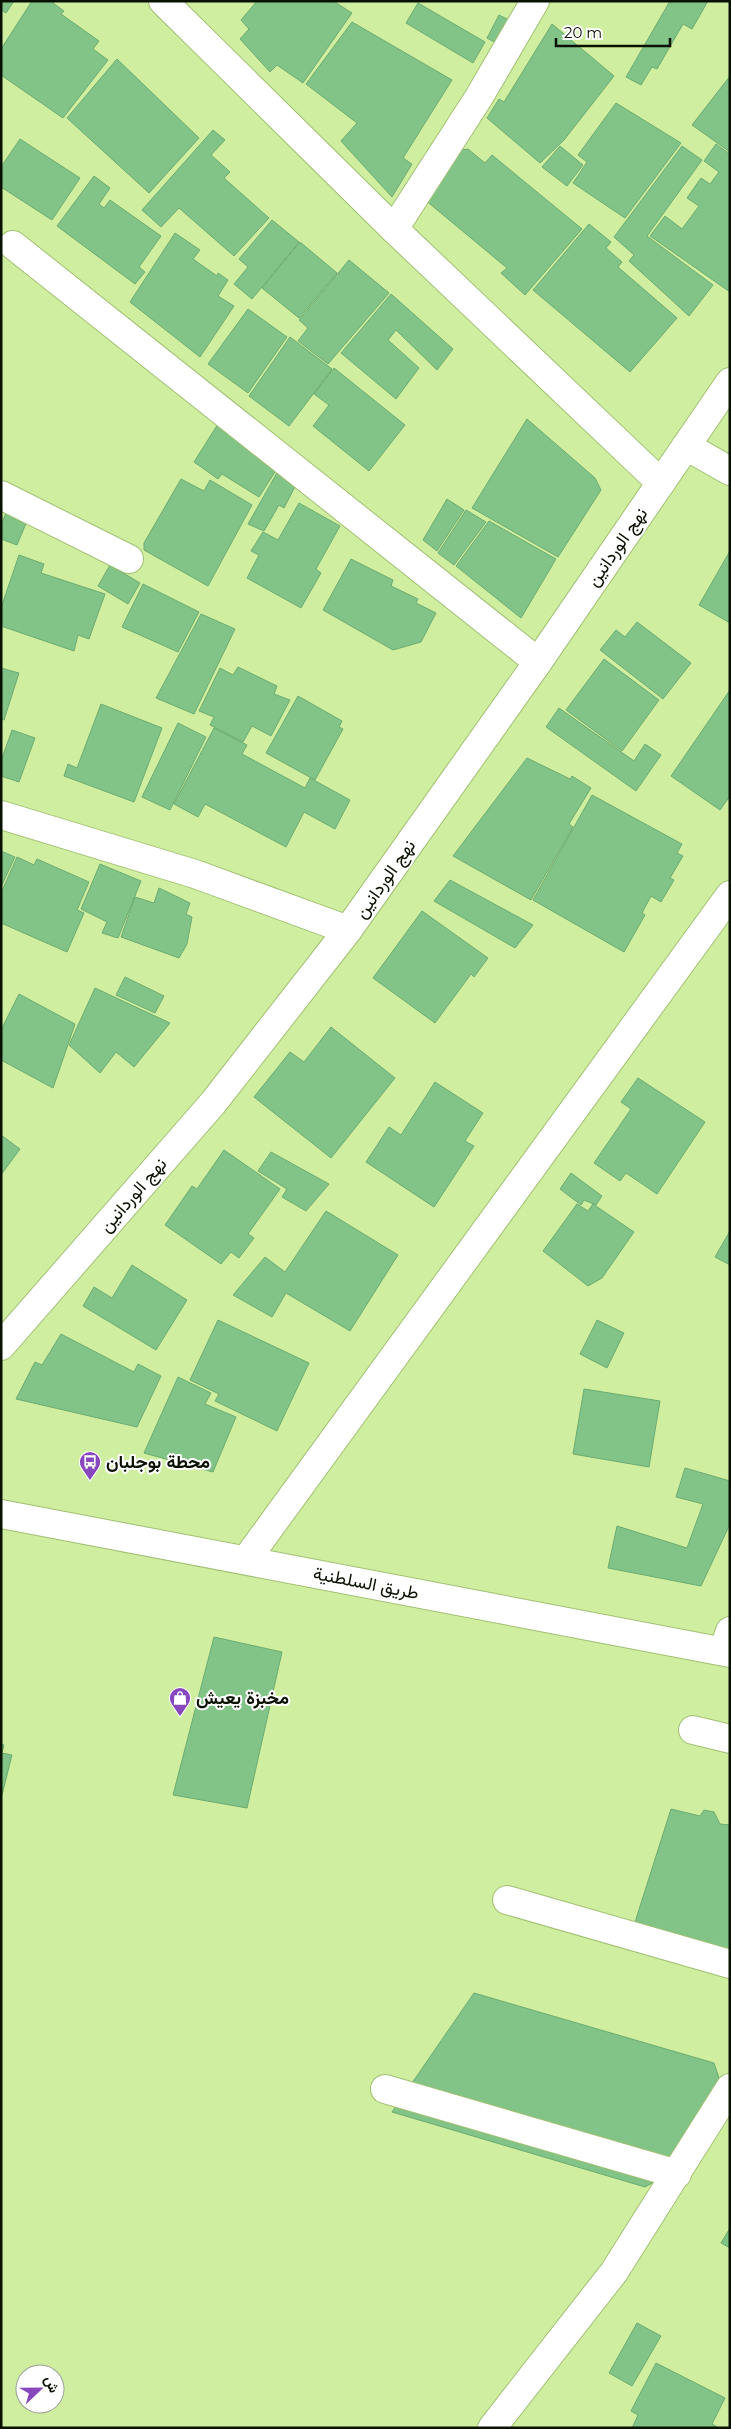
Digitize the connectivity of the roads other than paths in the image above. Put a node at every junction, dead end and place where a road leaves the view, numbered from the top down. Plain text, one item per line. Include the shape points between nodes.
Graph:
1 (163, 1) edge
2 (535, 1) edge
3 (394, 228) junction
4 (13, 244) dead end
5 (730, 382) edge
6 (686, 446) junction
7 (730, 471) edge
8 (661, 483) junction
9 (1, 495) edge
10 (129, 559) dead end
11 (538, 662) junction
12 (1, 814) edge
13 (730, 895) edge
14 (348, 930) junction
15 (1, 1346) edge
16 (1, 1514) edge
17 (246, 1560) junction
18 (728, 1645) edge
19 (693, 1730) dead end
20 (730, 1739) edge
21 (508, 1900) dead end
22 (730, 1964) edge
23 (386, 2088) dead end
24 (730, 2088) edge
25 (677, 2174) junction
26 (492, 2428) edge

1 - 3 street
2 - 3 street via 479,97
3 - 8 street
4 - 11 street
5 - 6 street, نهج الوردانين
6 - 7 street
6 - 8 street, نهج الوردانين
8 - 11 street, نهج الوردانين
9 - 10 street
11 - 14 street, نهج الوردانين
12 - 14 street via 195,874
13 - 17 street
14 - 15 street, نهج الوردانين via 213,1103
16 - 17 street, طريق السلطنية
17 - 18 street, طريق السلطنية
19 - 20 street
21 - 22 street
23 - 25 street
24 - 25 street
25 - 26 street via 614,2272

